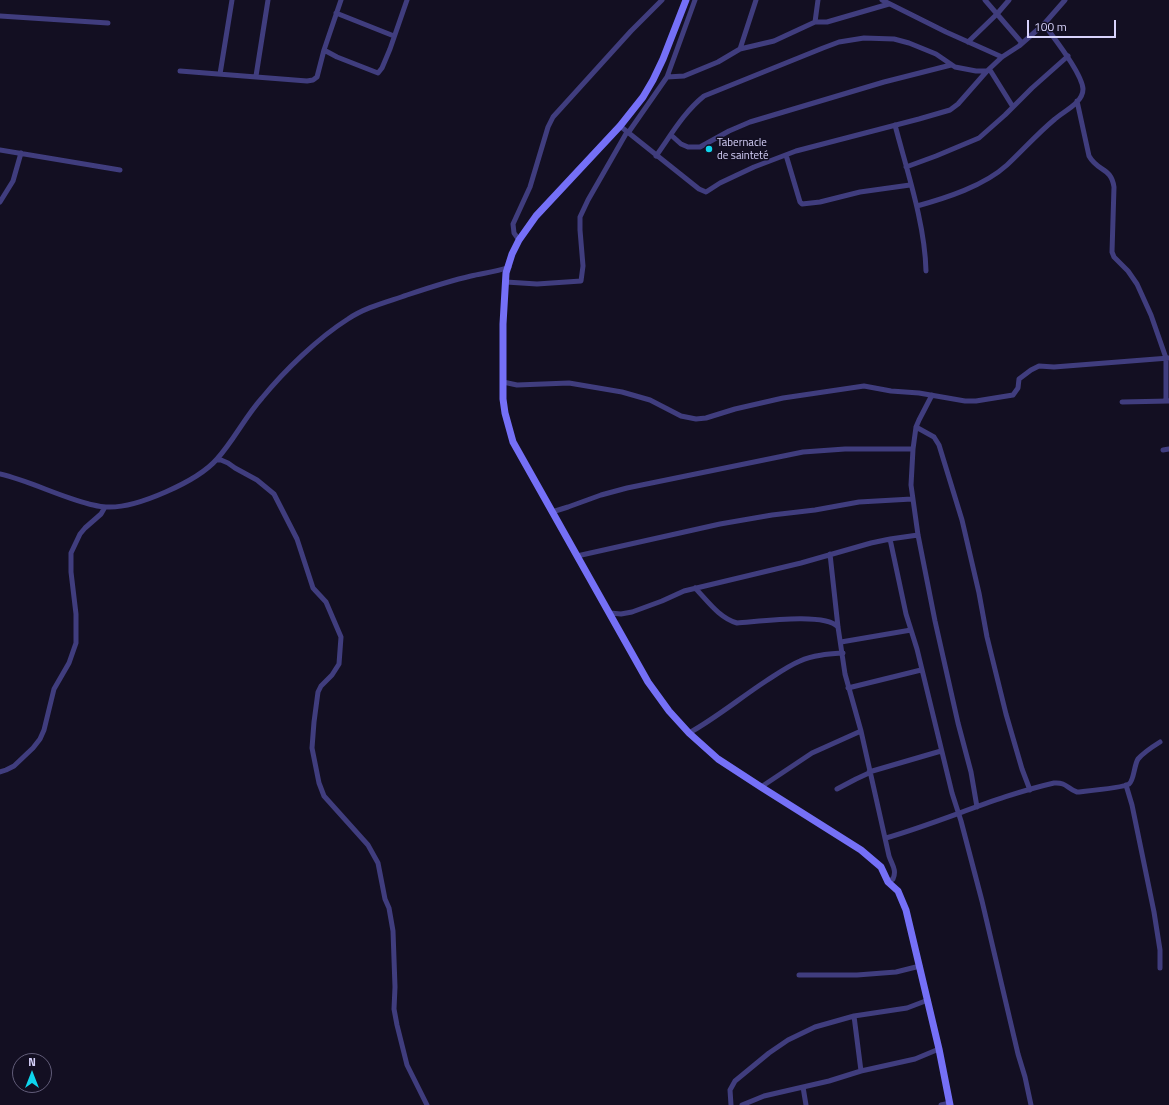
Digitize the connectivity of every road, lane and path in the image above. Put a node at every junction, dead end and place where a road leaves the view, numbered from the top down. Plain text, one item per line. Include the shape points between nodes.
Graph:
1 (232, 0) edge
2 (268, 0) edge
3 (341, 0) edge
4 (407, 0) edge
5 (662, 0) edge
6 (686, 0) edge
7 (695, 0) edge
8 (756, 0) edge
9 (818, 0) edge
10 (882, 0) edge
11 (985, 0) edge
12 (1009, 0) edge
13 (1064, 0) edge
14 (889, 4) junction
15 (336, 13) junction
16 (997, 14) junction
17 (0, 16) edge
18 (814, 22) junction
19 (108, 24) dead end
20 (1044, 24) junction
21 (394, 36) junction
22 (968, 42) junction
23 (1022, 43) junction
24 (740, 49) junction
25 (324, 50) junction
26 (1068, 56) junction
27 (1002, 57) junction
28 (951, 65) junction
29 (988, 70) junction
30 (180, 71) dead end
31 (220, 74) junction
32 (256, 76) junction
33 (668, 77) junction
34 (1077, 102) junction
35 (1013, 107) junction
36 (895, 125) junction
37 (620, 126) junction
38 (628, 133) junction
39 (671, 135) junction
40 (0, 150) edge
41 (21, 153) junction
42 (786, 155) junction
43 (656, 156) junction
44 (906, 167) junction
45 (120, 170) dead end
46 (910, 185) junction
47 (0, 202) edge
48 (916, 206) junction
49 (519, 240) junction
50 (509, 267) junction
51 (926, 271) dead end
52 (506, 282) junction
53 (1167, 358) edge
54 (503, 382) junction
55 (932, 395) junction
56 (1168, 401) edge
57 (1122, 402) dead end
58 (916, 427) junction
59 (913, 449) junction
60 (223, 451) junction
61 (216, 460) junction
62 (228, 463) junction
63 (0, 474) edge
64 (912, 499) junction
65 (105, 507) junction
66 (552, 512) junction
67 (918, 535) junction
68 (890, 539) junction
69 (830, 554) junction
70 (577, 556) junction
71 (695, 588) junction
72 (610, 613) junction
73 (838, 627) junction
74 (911, 630) junction
75 (841, 642) junction
76 (843, 653) junction
77 (921, 670) junction
78 (848, 688) junction
79 (861, 731) junction
80 (689, 733) junction
81 (1160, 742) dead end
82 (941, 751) junction
83 (0, 772) edge
84 (870, 772) junction
85 (1126, 785) junction
86 (761, 787) junction
87 (837, 789) dead end
88 (1030, 790) junction
89 (977, 807) junction
90 (959, 814) junction
91 (886, 838) junction
92 (888, 882) junction
93 (920, 966) junction
94 (1160, 968) dead end
95 (799, 975) dead end
96 (928, 1000) junction
97 (854, 1016) junction
98 (939, 1049) junction
99 (861, 1071) junction
100 (803, 1087) junction
101 (950, 1104) edge
102 (427, 1105) edge
103 (731, 1105) edge
104 (742, 1105) edge
105 (806, 1105) edge
106 (941, 1105) edge
107 (1031, 1105) edge

1 - 31 street
2 - 32 street
3 - 15 street
4 - 21 street
5 - 49 street via 553,117 530,187 513,224 514,233
6 - 37 main road via 654,80 644,97
7 - 33 street
8 - 24 street
9 - 18 street
10 - 14 street
11 - 16 street
12 - 16 street
13 - 20 street
14 - 18 street via 827,22
14 - 22 street
15 - 21 street
15 - 25 street
16 - 22 street
16 - 23 street
17 - 19 street
18 - 24 street via 774,40
20 - 23 street
20 - 26 street
21 - 25 street via 378,73
22 - 27 street
23 - 27 street
24 - 33 street via 718,62 684,76
25 - 32 street via 317,77 313,80
26 - 34 street via 1083,88
26 - 35 street
27 - 29 street
28 - 29 street via 964,69
28 - 39 street via 884,82 758,120 729,131 700,147 681,144
28 - 39 street via 921,47 894,40 864,38 839,42 704,96 685,115
29 - 35 street
29 - 36 street via 950,110
30 - 31 street
31 - 32 street
33 - 38 street
34 - 48 street via 1055,119 1006,166 959,193
34 - 53 street via 1089,156 1113,180 1114,257 1133,277 1141,291
35 - 44 street via 979,138
36 - 42 street
36 - 44 street
37 - 38 street
37 - 49 main road via 536,216
38 - 43 street
38 - 52 street via 580,217 583,266 581,281 537,284
39 - 43 street
40 - 41 street
41 - 45 street
41 - 47 street via 13,181
42 - 43 street via 748,170 706,192 698,189
42 - 46 street via 802,204
44 - 46 street
46 - 48 street
48 - 51 street
49 - 50 main road
50 - 52 main road
50 - 60 street via 423,290 362,311 348,319 280,377
52 - 54 main road
53 - 55 street via 1039,366 1019,379 1013,395 988,399 965,401
53 - 56 street
54 - 55 street via 517,385 565,383 622,392 650,400 681,416 696,419 783,398 864,386
54 - 66 main road via 505,413 513,442
55 - 58 street
56 - 57 street
58 - 59 street
58 - 88 street via 934,437 939,445 962,520 1006,714
59 - 64 street
59 - 66 street via 803,452 627,488
60 - 61 street
60 - 62 street
61 - 62 street
61 - 65 street via 204,472 154,497 133,504
62 - 102 street via 257,480 274,494 296,539 313,588 326,602 341,637 339,664 318,692 312,748 324,796 373,851 378,863 393,931 396,1020 407,1064
63 - 65 street via 62,497
64 - 67 street
64 - 70 street via 883,499 772,515
65 - 83 street via 102,514 80,534 71,553 76,643 69,663 51,696 44,730 33,748 14,766
66 - 70 main road
67 - 68 street
67 - 89 street
68 - 69 street
68 - 74 street
69 - 71 street
69 - 73 street
70 - 72 main road
71 - 72 street via 632,612
71 - 73 street via 711,605 737,623 801,618 829,622
72 - 80 main road via 656,693
73 - 75 street
74 - 75 street
74 - 77 street
75 - 76 street
76 - 78 street
76 - 80 street via 801,660
77 - 78 street
77 - 82 street
78 - 79 street
79 - 84 street
79 - 86 street via 812,753
80 - 86 main road via 718,759
81 - 85 street via 1143,753 1138,760 1132,782
82 - 84 street
82 - 90 street
84 - 87 street
84 - 91 street
85 - 88 street via 1074,792 1058,783
85 - 94 street via 1154,912
86 - 92 main road via 861,850 881,867
88 - 89 street
89 - 90 street
90 - 91 street
90 - 107 street
91 - 92 street via 889,856 895,869 893,879
92 - 93 main road via 898,891 906,910
93 - 95 street via 896,972 857,975
93 - 96 main road
96 - 97 street via 907,1008
96 - 98 main road
97 - 99 street
97 - 103 street via 802,1032 779,1045 735,1081 730,1090
98 - 99 street via 915,1059
98 - 101 main road
99 - 100 street
100 - 104 street via 764,1096
100 - 105 street
101 - 106 street

